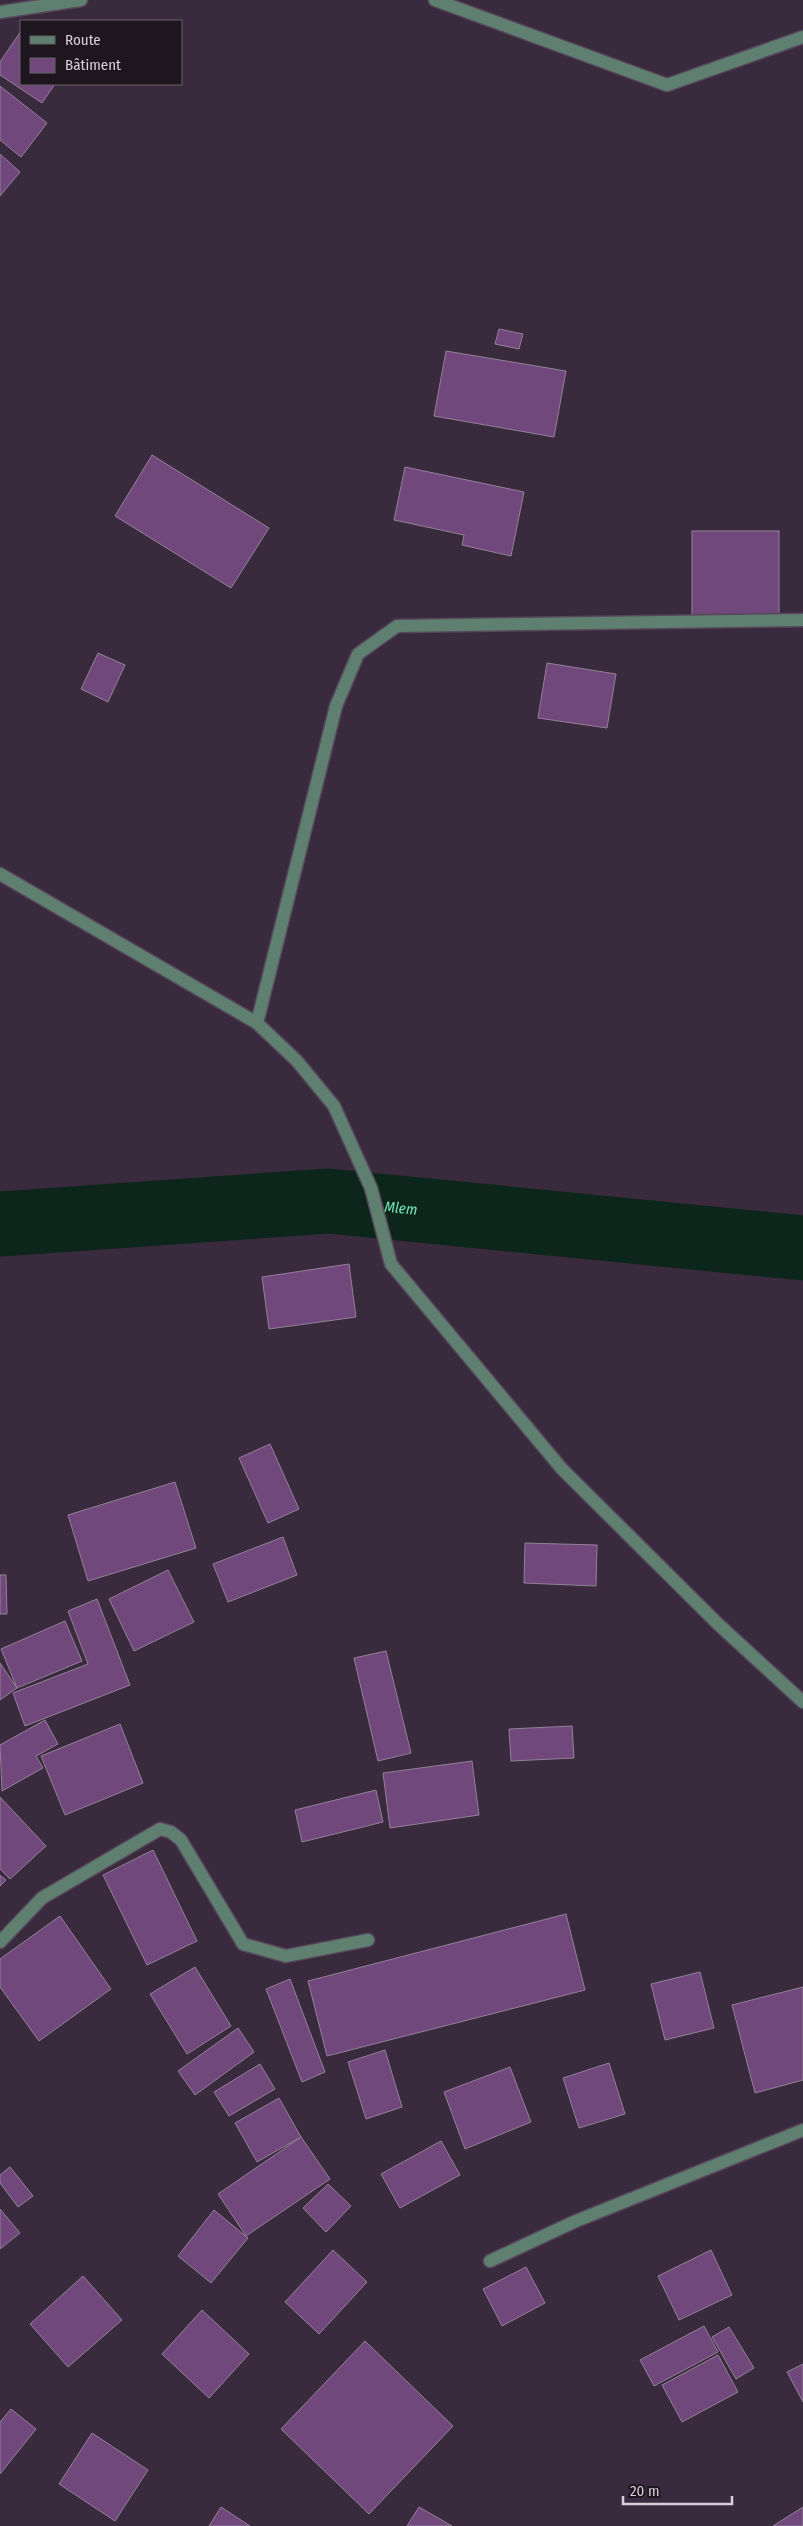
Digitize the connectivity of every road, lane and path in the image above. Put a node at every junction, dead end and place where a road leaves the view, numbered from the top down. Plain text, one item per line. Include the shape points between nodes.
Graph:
1 (81, 0) edge
2 (435, 0) edge
3 (0, 12) edge
4 (803, 37) edge
5 (803, 620) edge
6 (0, 874) edge
7 (257, 1023) junction
8 (803, 1702) edge
9 (368, 1940) dead end
10 (0, 1942) edge
11 (803, 2130) edge
12 (490, 2261) dead end

1 - 3 street
2 - 4 street via 667,85
5 - 7 street via 397,626 358,654 336,706
6 - 7 street
7 - 8 street via 297,1061 334,1106 371,1188 391,1264 562,1470 718,1624
9 - 10 street via 286,1956 243,1944 181,1840 160,1829 42,1898
11 - 12 street via 576,2221

